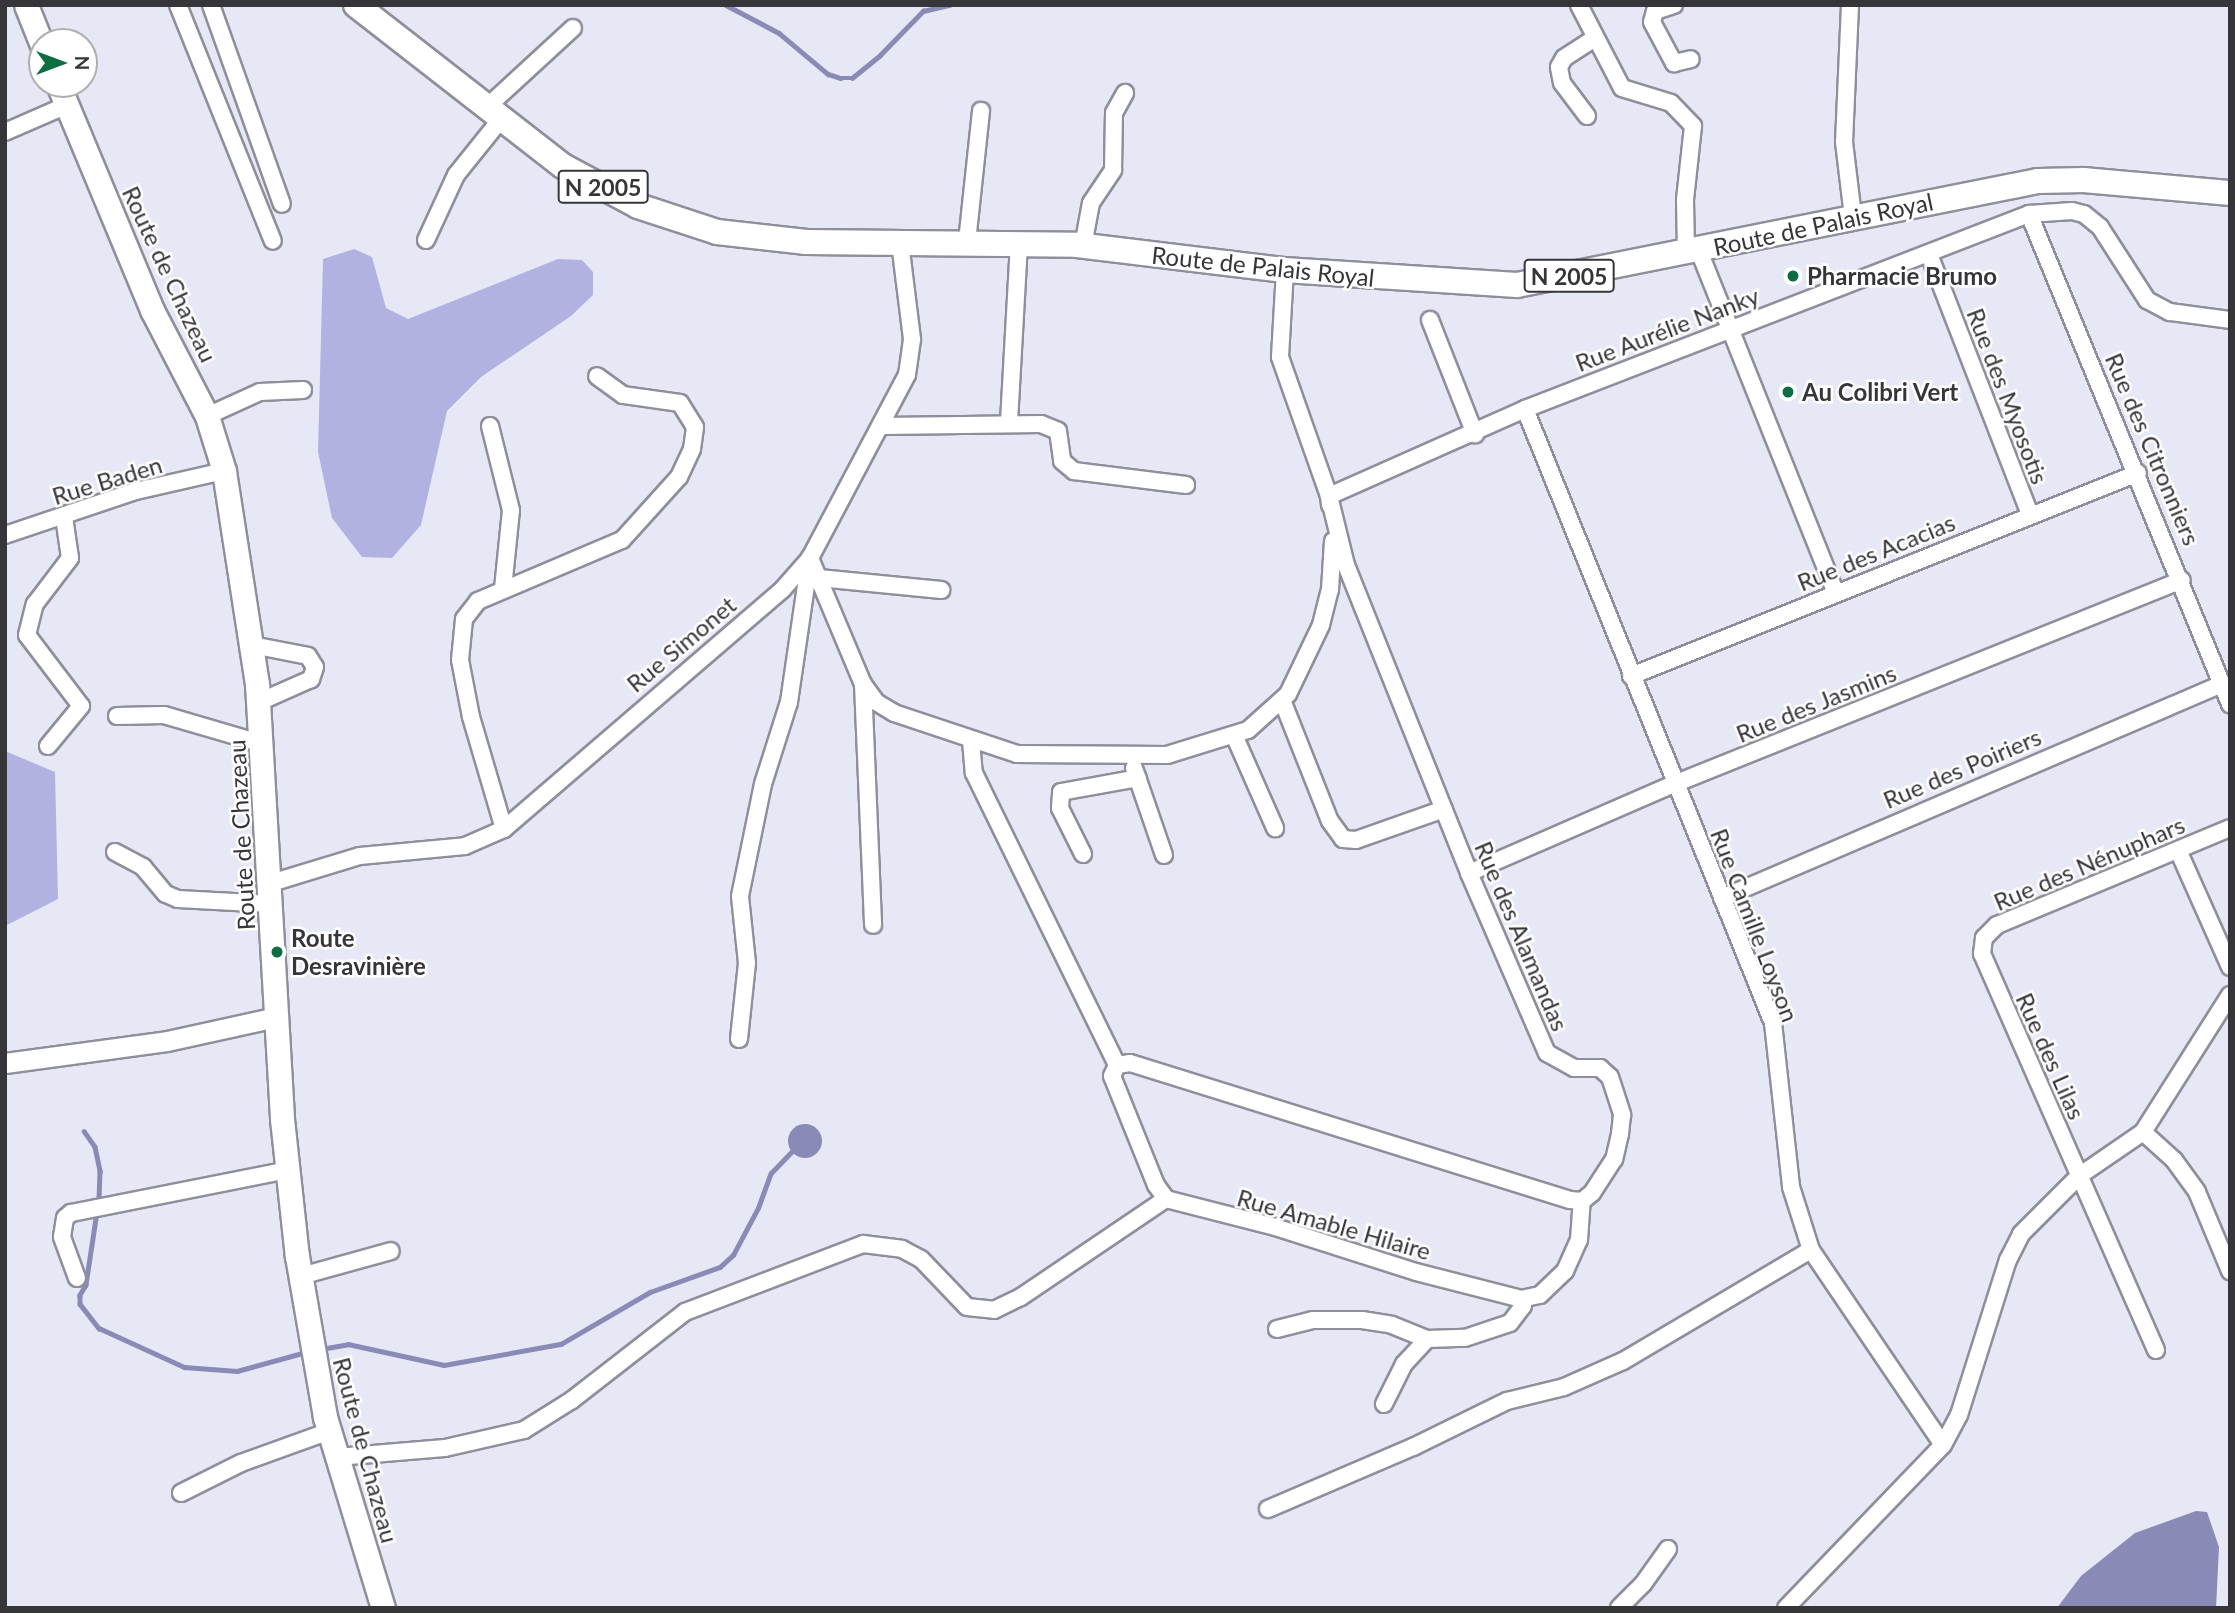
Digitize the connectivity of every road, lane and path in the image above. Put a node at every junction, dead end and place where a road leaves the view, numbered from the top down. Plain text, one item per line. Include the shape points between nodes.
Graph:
1 (26, 5) edge
2 (178, 5) edge
3 (211, 5) edge
4 (356, 5) edge
5 (1579, 5) edge
6 (1674, 5) edge
7 (1850, 5) edge
8 (35, 28) edge
9 (573, 28) dead end
10 (1593, 38) junction
11 (1691, 59) dead end
12 (1125, 93) dead end
13 (63, 98) edge
14 (66, 106) junction
15 (981, 111) dead end
16 (493, 114) junction
17 (1587, 117) dead end
18 (5, 132) edge
19 (2230, 193) edge
20 (282, 204) dead end
21 (2029, 214) junction
22 (1853, 216) junction
23 (426, 240) dead end
24 (273, 241) dead end
25 (967, 242) junction
26 (1019, 242) junction
27 (900, 243) junction
28 (1083, 246) junction
29 (1692, 253) junction
30 (1929, 254) junction
31 (1285, 270) junction
32 (1430, 320) dead end
33 (2230, 320) edge
34 (1728, 328) junction
35 (597, 376) dead end
36 (303, 390) dead end
37 (1525, 410) junction
38 (207, 416) junction
39 (1009, 422) junction
40 (490, 426) dead end
41 (884, 426) junction
42 (1475, 434) junction
43 (224, 471) junction
44 (2138, 473) junction
45 (1186, 485) dead end
46 (1329, 496) junction
47 (2030, 514) junction
48 (64, 517) junction
49 (5, 535) edge
50 (810, 558) junction
51 (819, 578) junction
52 (2182, 580) junction
53 (503, 589) junction
54 (941, 590) dead end
55 (1836, 593) junction
56 (253, 645) junction
57 (1631, 676) junction
58 (863, 684) junction
59 (2222, 684) junction
60 (1282, 700) junction
61 (259, 702) junction
62 (2230, 704) edge
63 (117, 716) dead end
64 (1234, 735) junction
65 (971, 741) junction
66 (263, 744) junction
67 (48, 746) dead end
68 (1130, 756) junction
69 (1138, 778) junction
70 (1674, 784) junction
71 (1444, 809) junction
72 (1275, 828) dead end
73 (2230, 828) edge
74 (504, 829) junction
75 (2178, 850) junction
76 (115, 852) dead end
77 (1083, 854) dead end
78 (1164, 855) dead end
79 (1469, 873) junction
80 (272, 894) junction
81 (1722, 898) junction
82 (873, 925) dead end
83 (1982, 954) joint
84 (2230, 967) edge
85 (2230, 996) edge
86 (276, 1017) junction
87 (740, 1039) dead end
88 (5, 1063) edge
89 (1123, 1064) junction
90 (2143, 1132) junction
91 (288, 1170) junction
92 (2079, 1176) junction
93 (1166, 1199) junction
94 (1582, 1201) junction
95 (1811, 1250) junction
96 (391, 1251) dead end
97 (2230, 1270) edge
98 (300, 1276) junction
99 (78, 1278) dead end
100 (1521, 1299) junction
101 (1277, 1329) dead end
102 (1427, 1339) junction
103 (2156, 1350) dead end
104 (1384, 1404) dead end
105 (330, 1431) junction
106 (1943, 1445) junction
107 (337, 1457) junction
108 (181, 1493) dead end
109 (1268, 1509) dead end
110 (1668, 1549) dead end
111 (383, 1608) edge
112 (1619, 1608) edge
113 (1786, 1608) edge

1 - 8 main road
2 - 24 street
3 - 20 street
4 - 16 main road, Route de Palais Royal / N 2005
5 - 10 street
6 - 11 street via 1656,11 1652,22 1674,63
7 - 22 street via 1844,142
9 - 16 street
10 - 17 street via 1564,58 1559,67 1562,83
10 - 29 street via 1622,88 1671,103 1693,126 1685,200
12 - 28 street via 1114,113 1113,170 1091,203
13 - 14 main road, Route de Chazeau
14 - 18 street
14 - 38 main road, Route de Chazeau via 152,310
15 - 25 street
16 - 23 street via 456,175
16 - 27 main road, Route de Palais Royal / N 2005 via 563,166 638,206 717,232 806,242
19 - 22 main road, Route de Palais Royal / N 2005 via 2084,180 2038,181
21 - 30 street, Rue Aurélie Nanky
21 - 33 street, Rue Aurélie Nanky via 2084,214 2100,227 2147,300 2170,312
21 - 44 street, Rue des Citronniers
22 - 29 main road, Route de Palais Royal / N 2005
25 - 26 main road, Route de Palais Royal / N 2005
25 - 27 main road, Route de Palais Royal / N 2005
26 - 28 main road, Route de Palais Royal / N 2005
26 - 39 street
27 - 41 street, Rue Simonet via 912,339 907,375
28 - 31 main road, Route de Palais Royal / N 2005
29 - 31 main road, Route de Palais Royal / N 2005 via 1517,285
29 - 34 street
30 - 34 street, Rue Aurélie Nanky
30 - 47 street, Rue des Myosotis
31 - 46 street, Rue des Alamandas via 1280,357
32 - 42 street
34 - 37 street, Rue Aurélie Nanky
34 - 55 street
35 - 53 street via 623,395 680,402 695,427 692,449 679,477 637,527 608,549
36 - 38 street via 260,392
37 - 42 street, Rue Aurélie Nanky
37 - 57 street, Rue Camille Loyson
38 - 43 main road, Route de Chazeau
39 - 41 street
39 - 45 street via 1052,427 1062,439 1062,461 1074,471
40 - 53 street via 511,510
41 - 50 street, Rue Simonet via 851,475
42 - 46 street, Rue Aurélie Nanky
43 - 48 street, Rue Baden via 136,491
43 - 56 main road, Route de Chazeau
44 - 47 street, Rue des Acacias
44 - 52 street, Rue des Citronniers
46 - 60 street via 1334,558 1330,590 1315,646
46 - 71 street, Rue des Alamandas via 1346,565
47 - 55 street, Rue des Acacias
48 - 49 street, Rue Baden
48 - 67 street via 70,558 34,604 26,635 81,706
50 - 51 street
50 - 74 street, Rue Simonet via 782,590
50 - 87 street via 789,702 763,784 740,896 747,963
51 - 54 street
51 - 58 street
52 - 59 street, Rue des Citronniers
52 - 70 street, Rue des Jasmins
53 - 74 street via 478,601 459,635 471,717
55 - 57 street, Rue des Acacias
56 - 61 main road, Route de Chazeau
56 - 61 street via 308,656 315,667 311,679
57 - 70 street, Rue Camille Loyson
58 - 65 street via 876,702 894,713
58 - 82 street
59 - 62 street, Rue des Citronniers
59 - 81 street, Rue des Poiriers
60 - 64 street
60 - 71 street via 1330,821 1343,839 1364,838
61 - 66 main road, Route de Chazeau
63 - 66 street via 164,715
64 - 68 street via 1167,755
64 - 72 street
65 - 68 street via 1017,754
65 - 89 street via 974,773
66 - 80 main road, Route de Chazeau
68 - 69 street
69 - 77 street via 1061,792 1060,808
69 - 78 street
70 - 79 street, Rue des Jasmins
70 - 81 street, Rue Camille Loyson
71 - 79 street, Rue des Alamandas
73 - 75 street, Rue des Nénuphars
74 - 80 street, Rue Simonet via 465,846 360,856
75 - 83 street, Rue des Nénuphars via 1997,925 1983,938
75 - 84 street
76 - 80 street, Rue Simonet via 143,867 166,894 178,899
79 - 94 street, Rue des Alamandas via 1547,1053 1574,1068 1600,1068 1617,1093 1622,1115 1614,1159
80 - 86 main road, Route de Chazeau
81 - 95 street, Rue Camille Loyson via 1773,1023 1791,1187
83 - 92 street, Rue des Lilas
85 - 90 street
86 - 88 street via 167,1041
86 - 91 main road, Route de Chazeau
89 - 93 street via 1112,1076 1156,1185
89 - 94 street
90 - 92 street
90 - 97 street via 2174,1160 2197,1192
91 - 98 main road, Route de Chazeau
91 - 99 street via 71,1213 65,1218 62,1237
92 - 103 street, Rue des Lilas
92 - 106 street via 2021,1234 2008,1259 1959,1415
93 - 100 street, Rue Amable Hilaire
93 - 107 street via 1021,1297 994,1310 967,1307 921,1259 902,1249 863,1244 685,1312 572,1400 524,1430 445,1448
94 - 100 street via 1579,1240 1565,1271 1540,1295
95 - 106 street, Rue Camille Loyson
95 - 109 street via 1623,1361 1564,1387 1507,1401
96 - 98 street
98 - 105 main road, Route de Chazeau
100 - 102 street via 1523,1306 1517,1315 1502,1327 1465,1338
101 - 102 street via 1313,1320 1362,1320 1392,1325
102 - 104 street via 1404,1364
105 - 107 main road, Route de Chazeau
105 - 108 street via 241,1463
106 - 113 street
107 - 111 main road, Route de Chazeau
110 - 112 street

